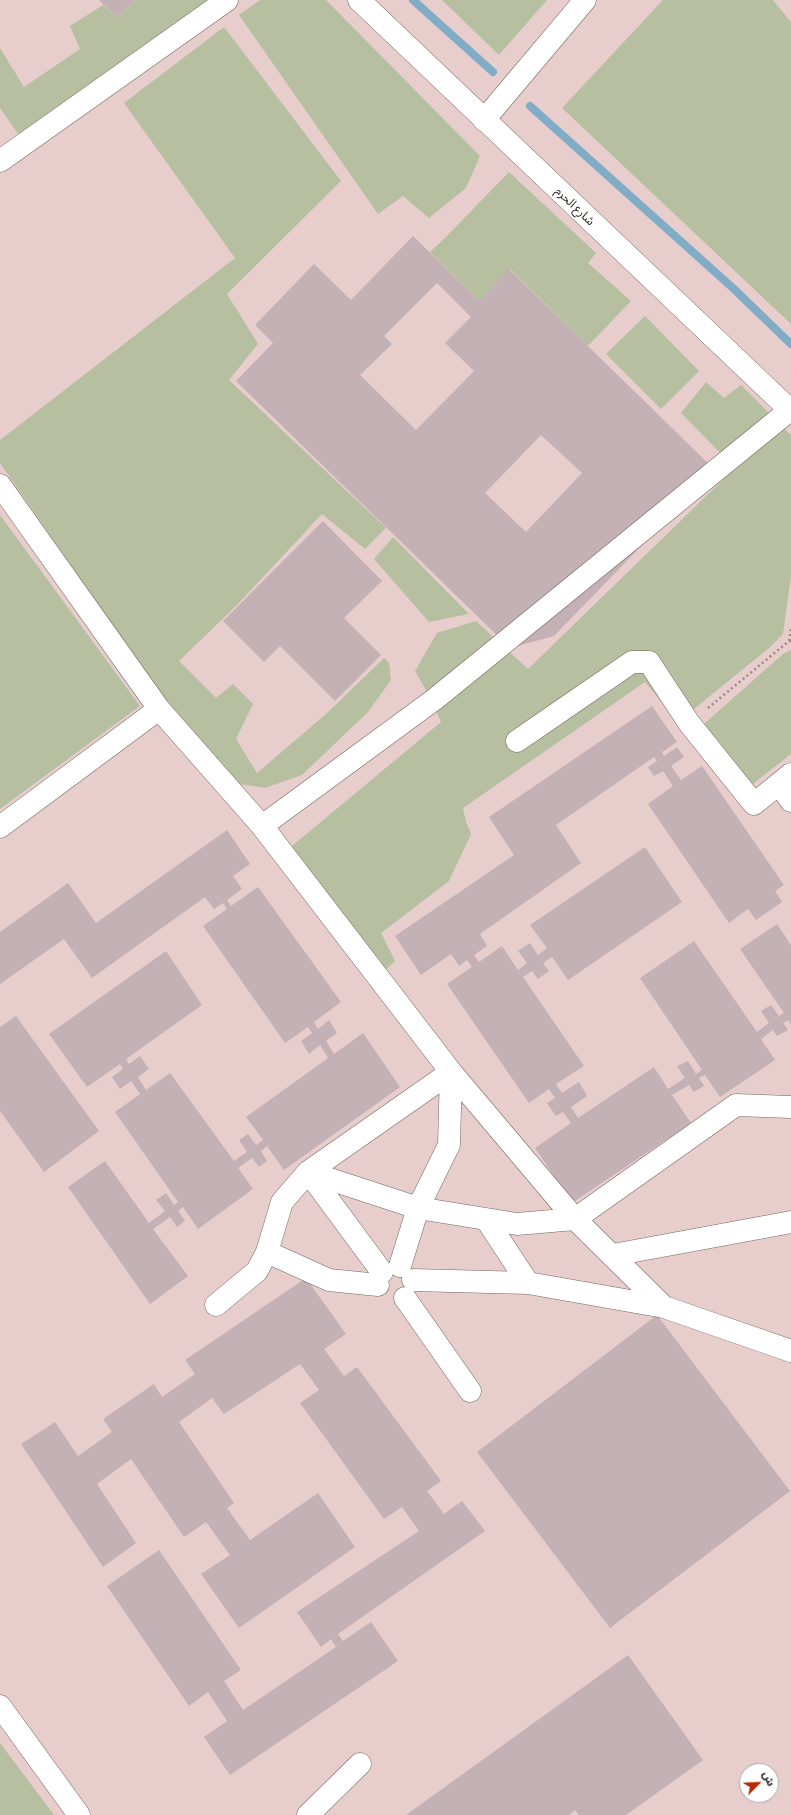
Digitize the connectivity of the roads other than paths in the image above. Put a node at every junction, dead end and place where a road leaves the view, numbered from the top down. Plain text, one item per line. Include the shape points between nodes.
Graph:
1 (227, 0) edge
2 (359, 0) edge
3 (584, 0) edge
4 (484, 120) junction
5 (0, 161) edge
6 (790, 410) edge
7 (0, 485) edge
8 (159, 709) junction
9 (517, 741) dead end
10 (787, 786) edge
11 (262, 826) junction
12 (0, 827) edge
13 (451, 1072) junction
14 (791, 1107) edge
15 (308, 1172) junction
16 (418, 1208) junction
17 (486, 1219) junction
18 (575, 1219) junction
19 (791, 1222) edge
20 (267, 1252) junction
21 (613, 1255) junction
22 (396, 1280) junction
23 (528, 1283) junction
24 (216, 1305) dead end
25 (664, 1307) junction
26 (791, 1351) edge
27 (470, 1391) dead end
28 (0, 1706) edge
29 (360, 1764) dead end
30 (79, 1815) edge
31 (308, 1815) edge

1 - 5 street
2 - 4 street, شارع الحرم
3 - 4 street
4 - 6 street, شارع الحرم
6 - 11 street via 435,699
7 - 8 street
8 - 11 street
8 - 12 street
9 - 10 street via 632,662 649,662 689,723 754,804
11 - 13 street
13 - 15 street
13 - 16 street via 449,1145
13 - 18 street
14 - 18 street via 736,1104
15 - 16 street
15 - 20 street via 282,1202
15 - 22 street
16 - 17 street
16 - 22 street
17 - 18 street via 518,1224
17 - 23 street
18 - 21 street
19 - 21 street
20 - 22 street via 329,1280
20 - 24 street via 257,1271
21 - 25 street
22 - 23 street
22 - 27 street
23 - 25 street
25 - 26 street
28 - 30 street
29 - 31 street

